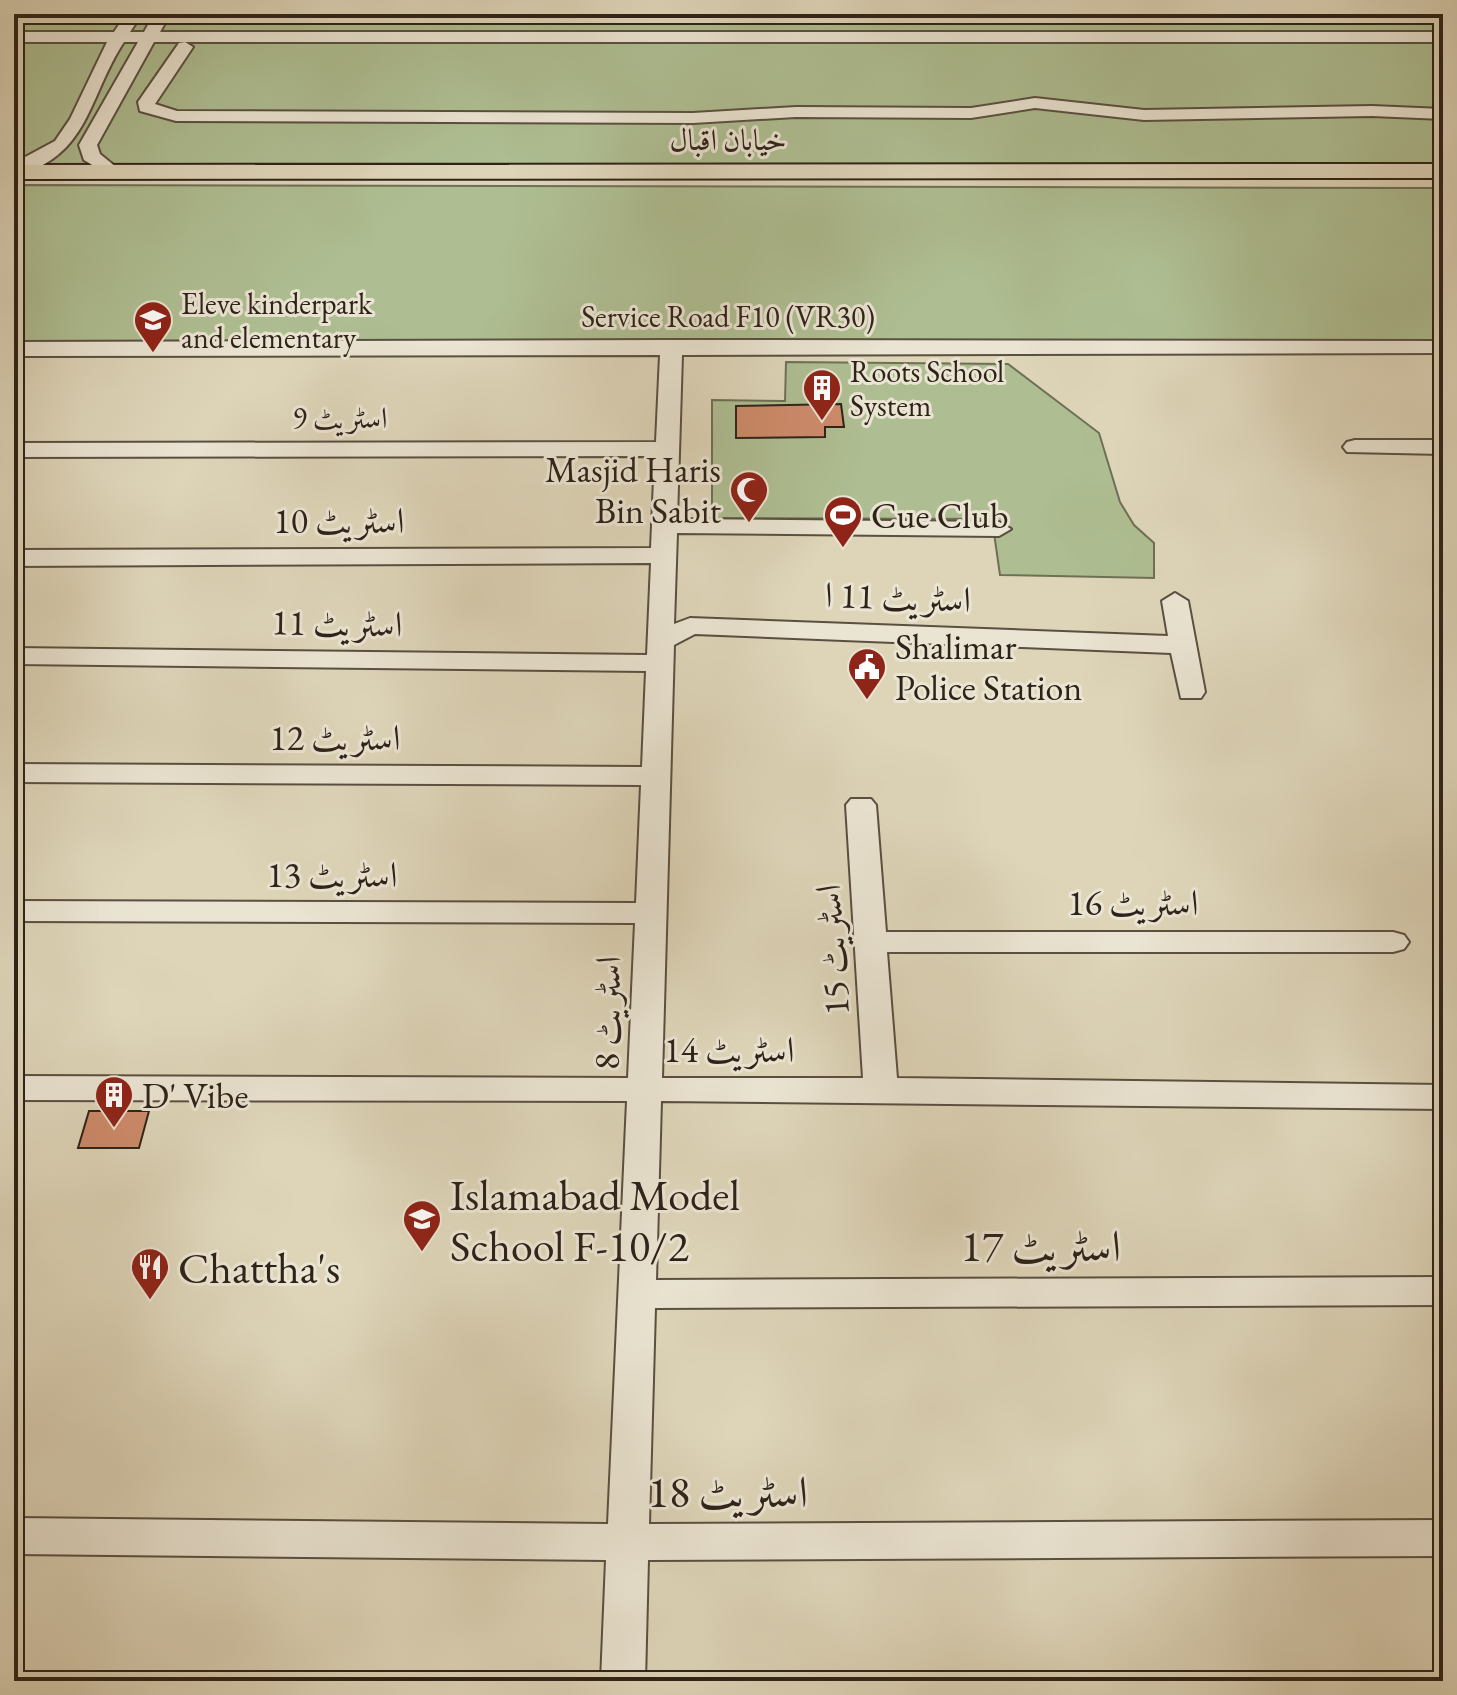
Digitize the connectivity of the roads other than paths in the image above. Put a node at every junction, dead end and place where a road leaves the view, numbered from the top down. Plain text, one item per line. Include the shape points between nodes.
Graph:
1 (134, 14) edge
2 (162, 14) edge
3 (14, 25) edge
4 (14, 37) edge
5 (91, 37) junction
6 (1443, 37) edge
7 (115, 42) junction
8 (147, 42) junction
9 (1443, 46) edge
10 (14, 47) edge
11 (185, 47) junction
12 (1443, 114) edge
13 (14, 171) edge
14 (112, 171) junction
15 (1443, 171) edge
16 (1443, 183) edge
17 (14, 184) edge
18 (671, 346) junction
19 (1443, 347) edge
20 (14, 349) edge
21 (1355, 447) dead end
22 (1443, 447) edge
23 (667, 449) junction
24 (14, 450) edge
25 (999, 529) dead end
26 (664, 541) junction
27 (14, 558) edge
28 (1175, 601) dead end
29 (1182, 645) junction
30 (661, 652) junction
31 (14, 656) edge
32 (1191, 692) dead end
33 (14, 773) edge
34 (655, 776) junction
35 (861, 805) dead end
36 (14, 911) edge
37 (649, 913) junction
38 (873, 942) junction
39 (1393, 942) dead end
40 (14, 1088) edge
41 (646, 1088) junction
42 (881, 1090) junction
43 (1443, 1097) edge
44 (1443, 1291) edge
45 (639, 1294) junction
46 (14, 1536) edge
47 (1443, 1538) edge
48 (629, 1542) junction
49 (623, 1681) edge

1 - 7 street
2 - 8 street
3 - 5 street via 66,28
4 - 5 street
5 - 7 street
6 - 8 street
7 - 8 street
7 - 10 street
7 - 13 street via 79,120 61,145
8 - 11 street
8 - 14 street via 88,145 91,156
9 - 11 street
11 - 12 street via 146,107 204,117 693,118 796,112 971,113 1035,103 1144,115
13 - 14 main road, خیابان اقبال
14 - 15 main road, خیابان اقبال
16 - 17 main road, خیابان اقبال
18 - 19 street, Service Road F10 (VR30)
18 - 20 street, Service Road F10 (VR30)
18 - 23 street, اسٹریٹ 8
21 - 22 street
23 - 24 street, اسٹریٹ 9
23 - 26 street, اسٹریٹ 8
25 - 26 street, اسٹریٹ 10
26 - 27 street, اسٹریٹ 10
26 - 30 street, اسٹریٹ 8
28 - 29 street
29 - 30 street, اسٹریٹ 11 ا via 690,626
29 - 32 street
30 - 31 street, اسٹریٹ 11
30 - 34 street, اسٹریٹ 8
33 - 34 street, اسٹریٹ 12
34 - 37 street, اسٹریٹ 8
35 - 38 street, اسٹریٹ 15
36 - 37 street, اسٹریٹ 13
37 - 41 street, اسٹریٹ 8
38 - 39 street, اسٹریٹ 16
38 - 42 street, اسٹریٹ 15
40 - 41 street, اسٹریٹ 14
41 - 42 street, اسٹریٹ 14
41 - 45 street, اسٹریٹ 8
42 - 43 street, اسٹریٹ 14
44 - 45 street, اسٹریٹ 17
45 - 48 street, اسٹریٹ 8
46 - 48 street, اسٹریٹ 18
47 - 48 street, اسٹریٹ 18
48 - 49 street, اسٹریٹ 8

